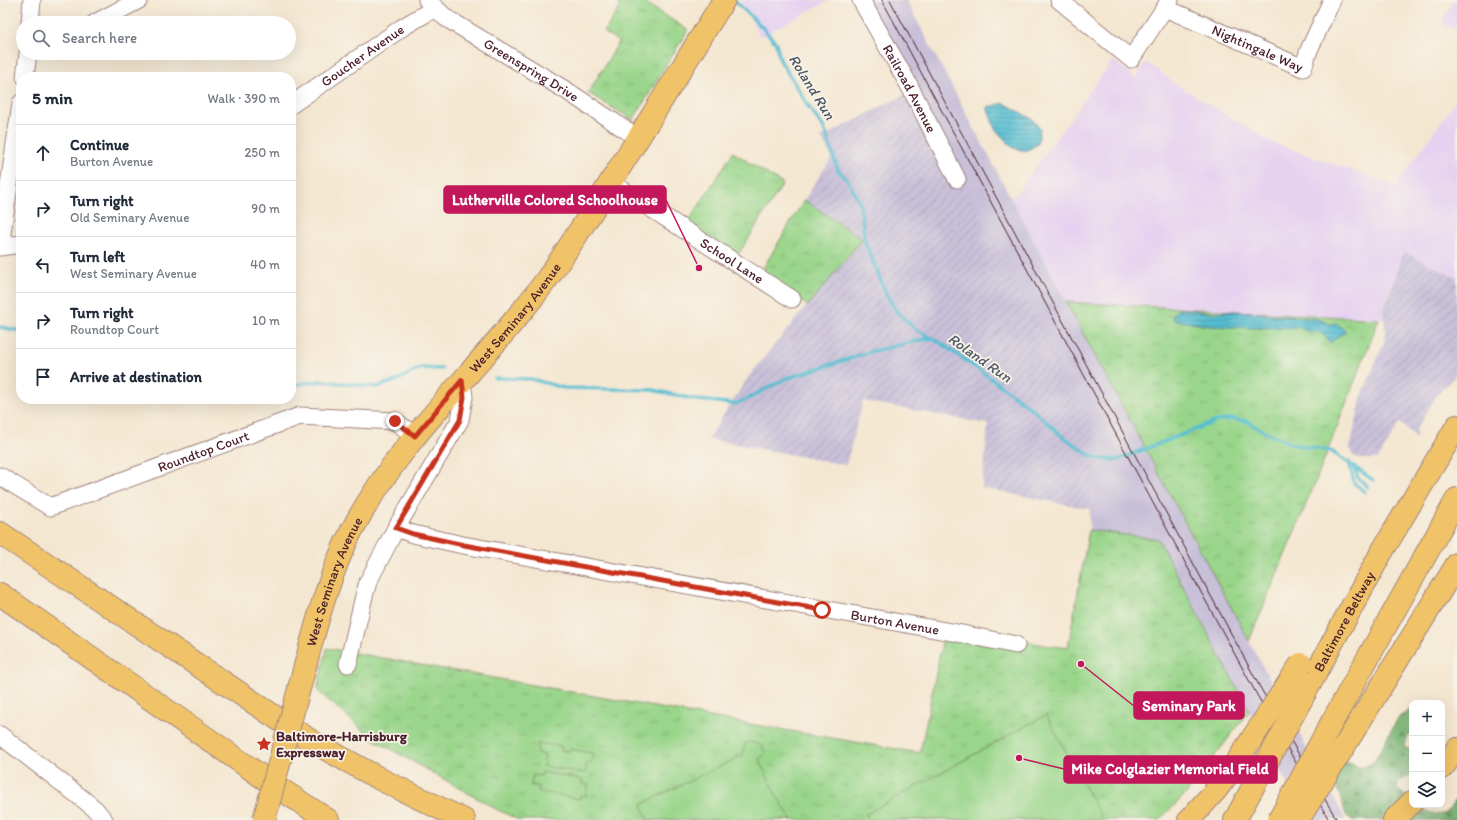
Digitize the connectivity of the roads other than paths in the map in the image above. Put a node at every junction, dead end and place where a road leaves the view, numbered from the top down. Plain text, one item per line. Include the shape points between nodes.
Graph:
1 (32, 0) edge
2 (139, 0) edge
3 (724, 0) edge
4 (861, 0) edge
5 (1059, 0) edge
6 (1332, 0) edge
7 (431, 4) edge
8 (1168, 4) edge
9 (31, 16) edge
10 (108, 16) edge
11 (30, 60) edge
12 (26, 72) edge
13 (296, 102) edge
14 (16, 137) edge
15 (638, 138) junction
16 (957, 179) dead end
17 (610, 182) junction
18 (16, 245) edge
19 (0, 247) edge
20 (792, 299) dead end
21 (462, 380) junction
22 (1457, 426) edge
23 (415, 436) junction
24 (0, 476) edge
25 (1457, 499) edge
26 (396, 528) junction
27 (0, 533) edge
28 (1457, 564) edge
29 (0, 594) edge
30 (1016, 645) dead end
31 (348, 664) dead end
32 (1306, 673) junction
33 (0, 735) edge
34 (1457, 749) edge
35 (1445, 764) edge
36 (1409, 805) edge
37 (104, 820) edge
38 (264, 820) edge
39 (328, 820) edge
40 (464, 820) edge
41 (1189, 820) edge
42 (1236, 820) edge
43 (1279, 820) edge
44 (1298, 820) edge
45 (1394, 820) edge

1 - 9 street
2 - 10 street
3 - 15 main road, West Seminary Avenue
4 - 16 street, Railroad Avenue via 910,87
5 - 8 street via 1131,59
6 - 8 street, Nightingale Way via 1303,68
7 - 13 street, Goucher Avenue via 403,27
7 - 15 street, Greenspring Drive via 456,24 567,91
11 - 12 street
14 - 19 street
15 - 17 main road, West Seminary Avenue
17 - 20 street, School Lane
17 - 21 main road, West Seminary Avenue via 546,281
18 - 19 street
21 - 23 main road, West Seminary Avenue
21 - 26 street via 464,397 460,420
22 - 32 main road, Baltimore Beltway
23 - 24 street, Roundtop Court via 395,421 300,416 50,507
23 - 38 main road, West Seminary Avenue, bridge via 365,507 340,557 322,607
25 - 43 main road, bridge
26 - 30 street, Burton Avenue via 464,545
26 - 31 street via 368,582
27 - 40 main road via 311,741 382,780
28 - 44 main road, bridge
29 - 39 main road via 272,784
32 - 41 main road, bridge via 1216,790
32 - 42 main road, Baltimore Beltway, bridge
33 - 37 street via 90,804
34 - 35 main road
36 - 45 main road

